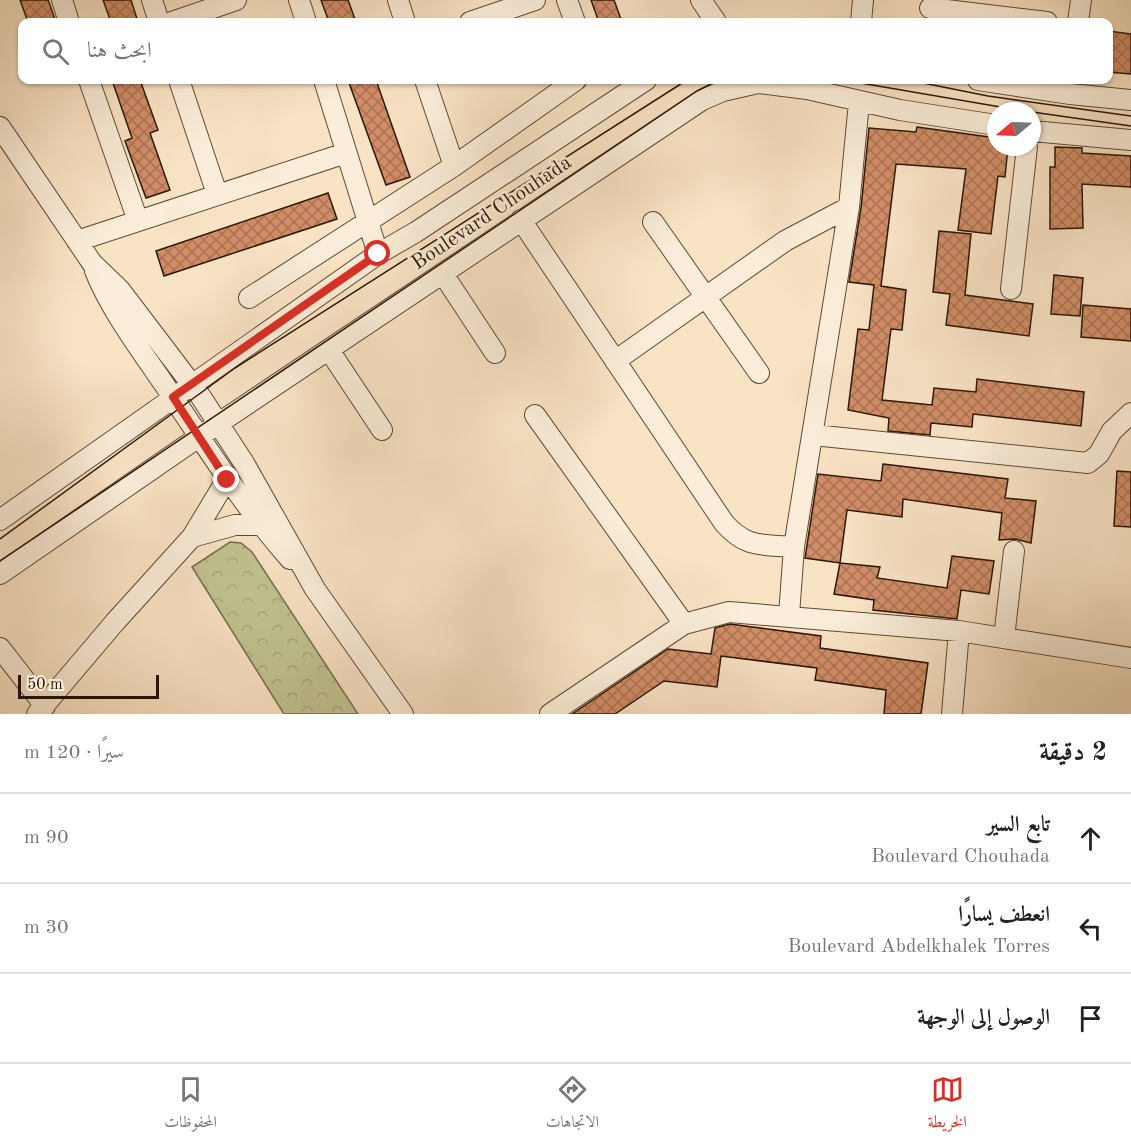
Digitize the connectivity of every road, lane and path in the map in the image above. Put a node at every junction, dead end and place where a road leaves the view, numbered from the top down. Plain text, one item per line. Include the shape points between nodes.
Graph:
1 (62, 0) edge
2 (152, 0) edge
3 (236, 0) edge
4 (299, 0) edge
5 (398, 0) edge
6 (535, 0) edge
7 (567, 0) edge
8 (700, 0) edge
9 (863, 0) edge
10 (1081, 0) edge
11 (930, 8) dead end
12 (68, 18) edge
13 (158, 18) edge
14 (184, 18) edge
15 (305, 18) edge
16 (404, 18) edge
17 (482, 18) edge
18 (574, 18) edge
19 (713, 18) edge
20 (861, 18) edge
21 (1014, 18) edge
22 (1079, 18) edge
23 (90, 84) edge
24 (179, 84) edge
25 (325, 84) edge
26 (426, 84) edge
27 (570, 84) edge
28 (640, 84) edge
29 (754, 84) edge
30 (766, 84) edge
31 (1031, 84) edge
32 (1071, 87) edge
33 (1131, 100) edge
34 (859, 102) junction
35 (987, 123) edge
36 (0, 127) edge
37 (1041, 132) edge
38 (1131, 140) edge
39 (346, 153) junction
40 (1026, 156) edge
41 (454, 166) junction
42 (217, 194) junction
43 (849, 207) junction
44 (521, 220) junction
45 (138, 221) junction
46 (653, 222) dead end
47 (367, 224) junction
48 (76, 241) junction
49 (378, 254) junction
50 (92, 263) junction
51 (443, 274) junction
52 (1011, 289) dead end
53 (249, 298) dead end
54 (706, 298) junction
55 (329, 350) junction
56 (495, 353) dead end
57 (615, 361) junction
58 (759, 373) dead end
59 (191, 383) junction
60 (173, 397) junction
61 (1131, 413) edge
62 (536, 415) dead end
63 (219, 423) junction
64 (381, 430) dead end
65 (813, 435) junction
66 (199, 438) junction
67 (227, 480) junction
68 (0, 520) edge
69 (260, 525) junction
70 (192, 537) junction
71 (794, 548) junction
72 (1014, 551) dead end
73 (0, 574) edge
74 (315, 589) junction
75 (789, 615) junction
76 (684, 624) junction
77 (958, 631) junction
78 (1004, 638) junction
79 (0, 648) edge
80 (1131, 658) edge
81 (41, 710) edge
82 (403, 714) edge
83 (550, 714) edge
84 (952, 714) edge

1 - 12 street
2 - 13 street
3 - 14 street
4 - 15 street
5 - 16 street
6 - 17 street
7 - 18 street
8 - 19 street
9 - 20 street
10 - 22 street
11 - 21 street
23 - 45 street
24 - 42 street
25 - 39 street
26 - 41 street
27 - 41 street
28 - 49 street, Boulevard Chouhada
29 - 44 street, Boulevard Chouhada via 702,100
30 - 34 street, Boulevard Chouhada
31 - 32 street
32 - 33 street
34 - 35 street, Boulevard Chouhada
34 - 43 street
36 - 48 street
37 - 38 street
39 - 42 street
39 - 47 street
40 - 52 street
41 - 47 street
42 - 45 street
43 - 54 street via 785,241
43 - 65 street
44 - 51 street, Boulevard Chouhada
44 - 57 street
45 - 48 street
46 - 54 street
47 - 49 street
47 - 53 street
48 - 50 street
49 - 59 street, Boulevard Chouhada
50 - 59 street via 120,290
50 - 60 street via 107,301
51 - 55 street, Boulevard Chouhada
51 - 56 street
54 - 57 street
54 - 58 street
55 - 63 street, Boulevard Chouhada
55 - 64 street
57 - 71 street via 737,537 750,543
59 - 60 street, Boulevard Chouhada
59 - 63 street
60 - 66 street
60 - 68 street, Boulevard Chouhada
61 - 65 street via 1088,463
62 - 76 street
63 - 66 street, Boulevard Chouhada
63 - 74 street
65 - 71 street
66 - 67 street
66 - 73 street, Boulevard Chouhada
67 - 69 street
67 - 70 street
69 - 70 street via 235,525
69 - 74 street
70 - 81 street
71 - 75 street
72 - 78 street
74 - 82 street
75 - 76 street via 729,612
75 - 77 street
76 - 83 street
77 - 78 street
77 - 84 street
78 - 80 street
79 - 81 street

